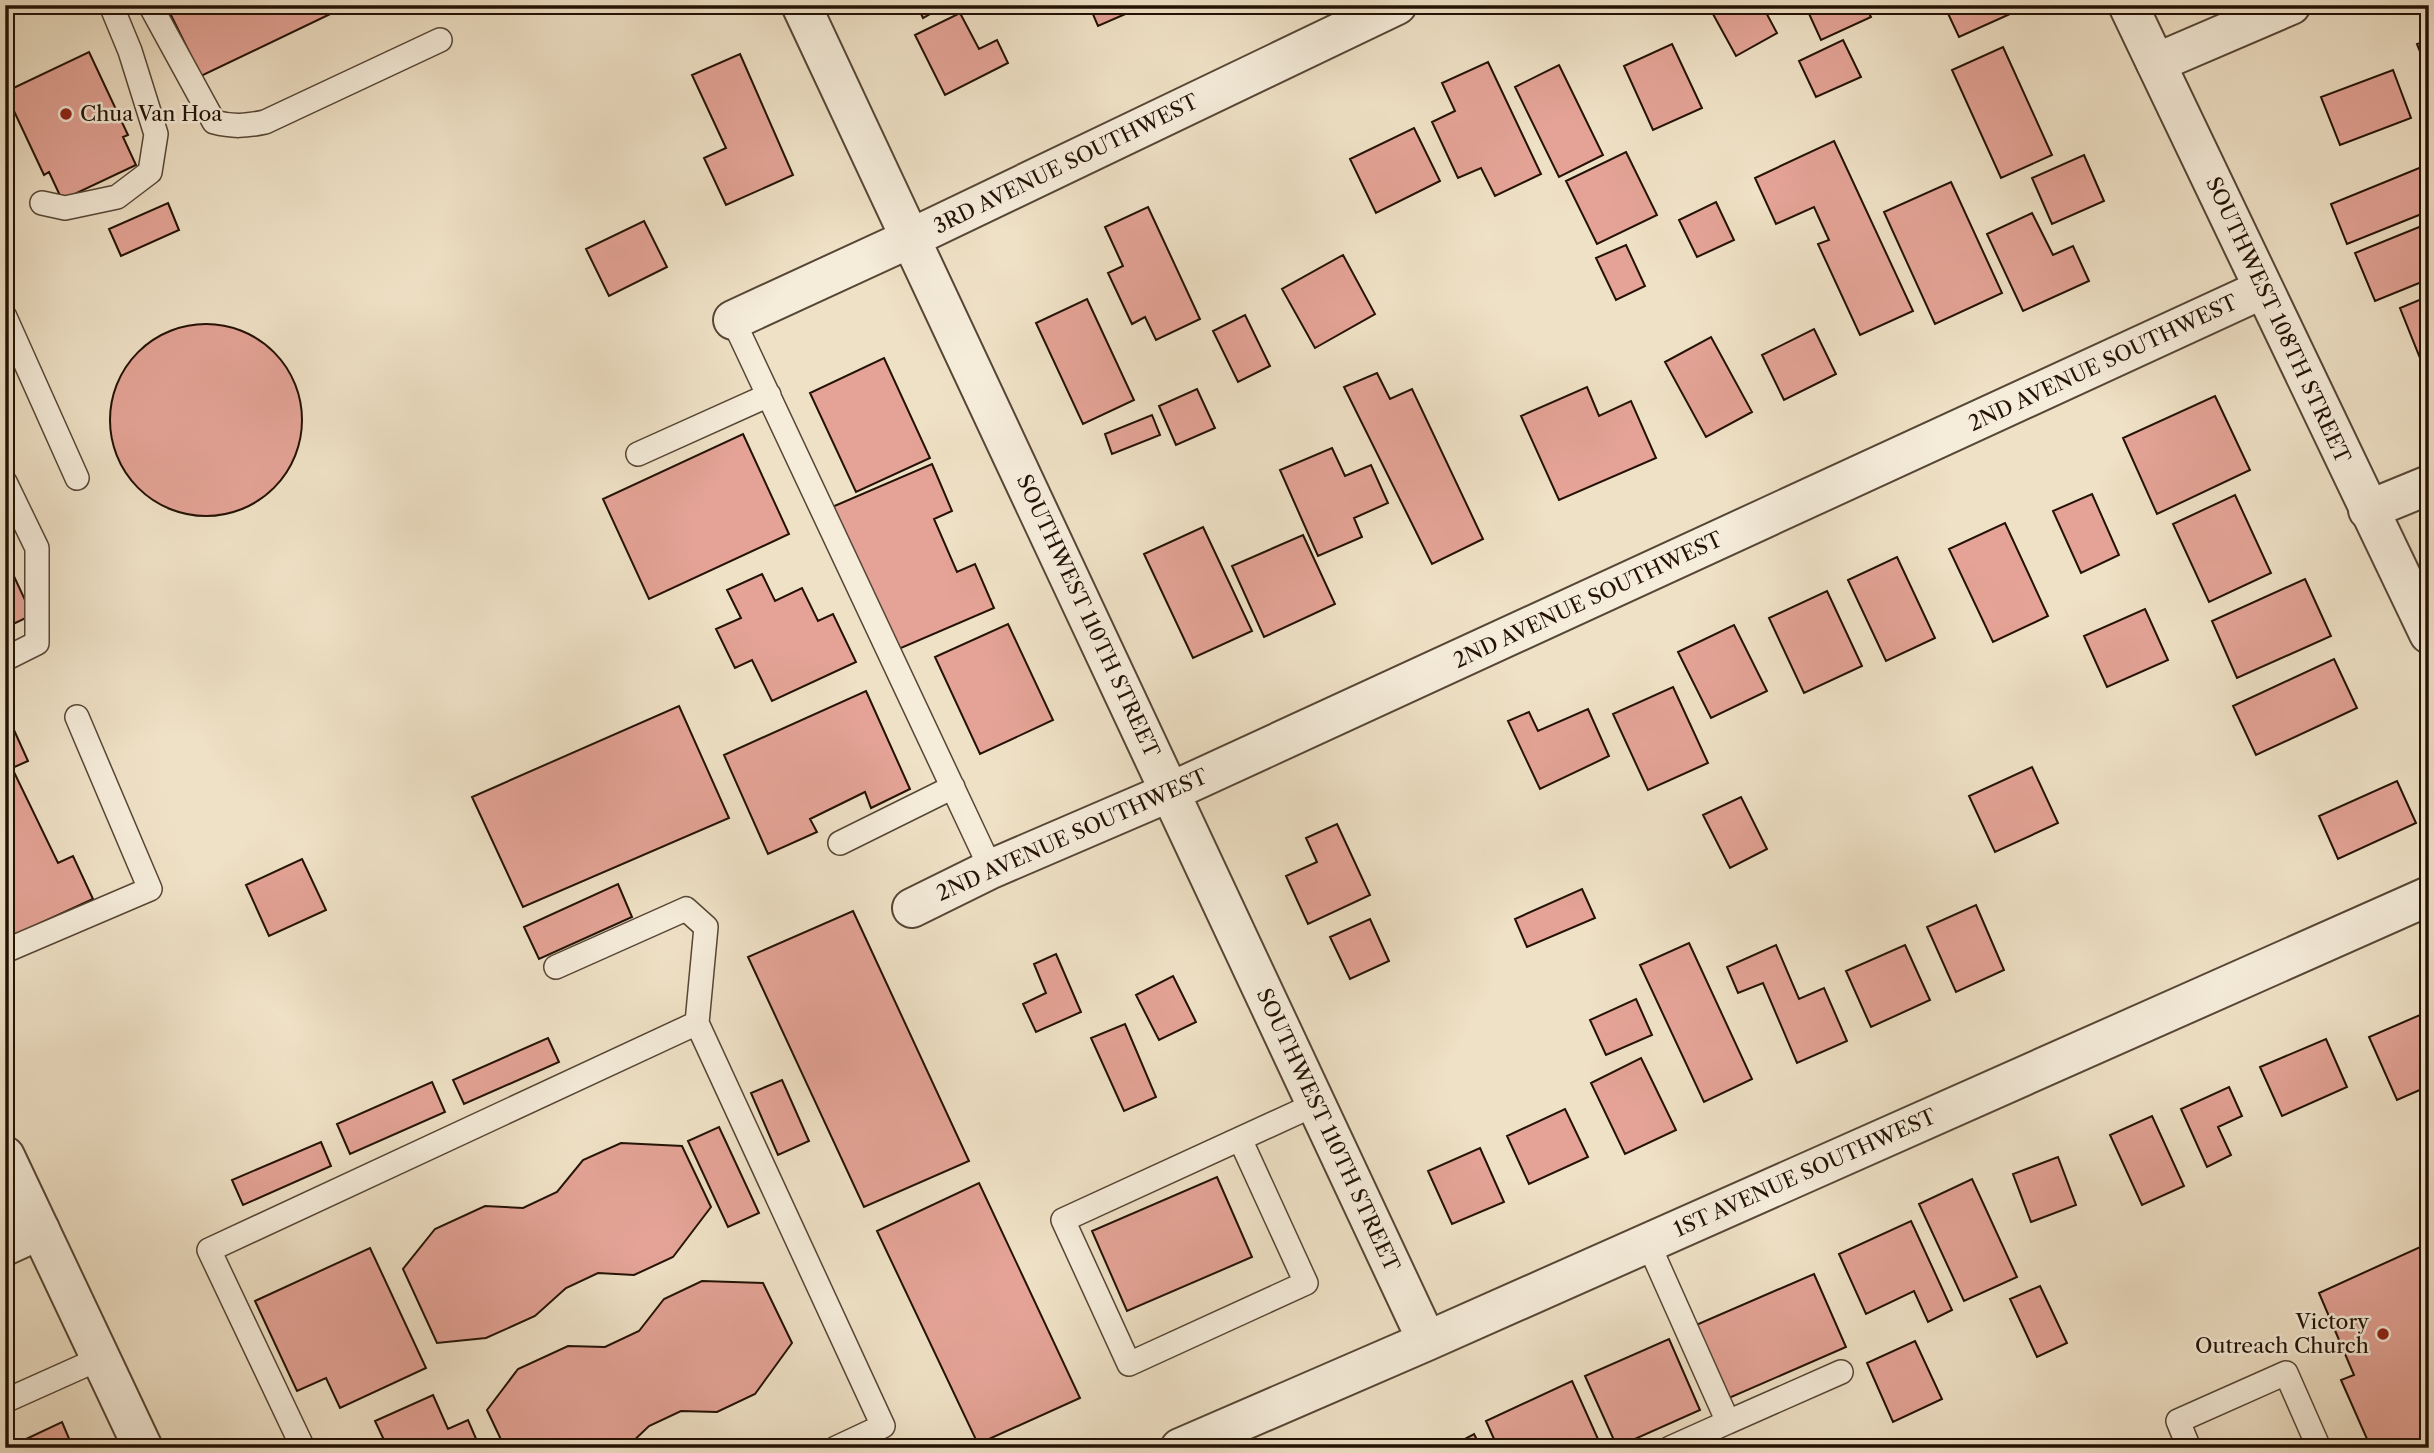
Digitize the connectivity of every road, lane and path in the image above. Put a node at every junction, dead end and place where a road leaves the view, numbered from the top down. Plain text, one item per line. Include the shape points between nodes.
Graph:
1 (111, 5) edge
2 (150, 5) edge
3 (801, 5) edge
4 (1397, 5) edge
5 (2128, 5) edge
6 (2291, 5) edge
7 (440, 40) dead end
8 (2155, 62) junction
9 (42, 203) dead end
10 (911, 238) junction
11 (2263, 289) junction
12 (5, 317) edge
13 (733, 320) joint
14 (769, 395) junction
15 (639, 454) dead end
16 (77, 478) dead end
17 (5, 482) edge
18 (2429, 485) edge
19 (10, 505) edge
20 (2368, 510) junction
21 (2429, 634) edge
22 (5, 659) edge
23 (76, 717) dead end
24 (953, 787) junction
25 (1170, 792) junction
26 (840, 843) dead end
27 (991, 869) junction
28 (2429, 896) edge
29 (912, 908) dead end
30 (5, 951) edge
31 (556, 967) dead end
32 (697, 1023) junction
33 (1316, 1104) junction
34 (1240, 1139) junction
35 (5, 1156) edge
36 (40, 1230) junction
37 (1648, 1243) junction
38 (5, 1246) edge
39 (1427, 1341) junction
40 (101, 1358) junction
41 (1841, 1372) dead end
42 (5, 1401) edge
43 (1728, 1422) junction
44 (1236, 1437) edge
45 (143, 1448) edge
46 (303, 1448) edge
47 (836, 1448) edge
48 (1181, 1448) edge
49 (1670, 1448) edge
50 (2189, 1448) edge
51 (2319, 1448) edge

1 - 9 lane via 156,134 150,172 117,197 65,208
2 - 7 lane via 214,122 230,126 265,122
3 - 10 street, SOUTHWEST 110TH STREET
4 - 10 street, 3RD AVENUE SOUTHWEST
5 - 8 street, SOUTHWEST 108TH STREET
6 - 8 street
8 - 11 street, SOUTHWEST 108TH STREET
10 - 13 street, 3RD AVENUE SOUTHWEST
10 - 25 street, SOUTHWEST 110TH STREET
11 - 20 street, SOUTHWEST 108TH STREET
11 - 25 street, 2ND AVENUE SOUTHWEST
12 - 16 lane
13 - 14 lane
14 - 15 lane
14 - 24 lane
17 - 19 lane
18 - 20 street
19 - 22 lane via 37,548 37,643
20 - 21 street, SOUTHWEST 108TH STREET
23 - 30 lane via 150,889
24 - 26 lane
24 - 27 lane
25 - 27 street, 2ND AVENUE SOUTHWEST
25 - 33 street, SOUTHWEST 110TH STREET
27 - 29 street, 2ND AVENUE SOUTHWEST
28 - 37 street, 1ST AVENUE SOUTHWEST
31 - 32 lane via 686,909 706,927
32 - 46 lane via 209,1250
32 - 47 lane via 883,1426
33 - 34 lane
33 - 39 street, SOUTHWEST 110TH STREET
34 - 34 lane via 1063,1220 1129,1364 1306,1283
35 - 36 street
36 - 38 street
36 - 40 street
37 - 39 street, 1ST AVENUE SOUTHWEST
37 - 43 lane
39 - 44 street, 1ST AVENUE SOUTHWEST
40 - 42 lane
40 - 45 street
41 - 43 lane
43 - 49 lane
44 - 48 street, 1ST AVENUE SOUTHWEST
50 - 51 lane via 2178,1421 2286,1373

